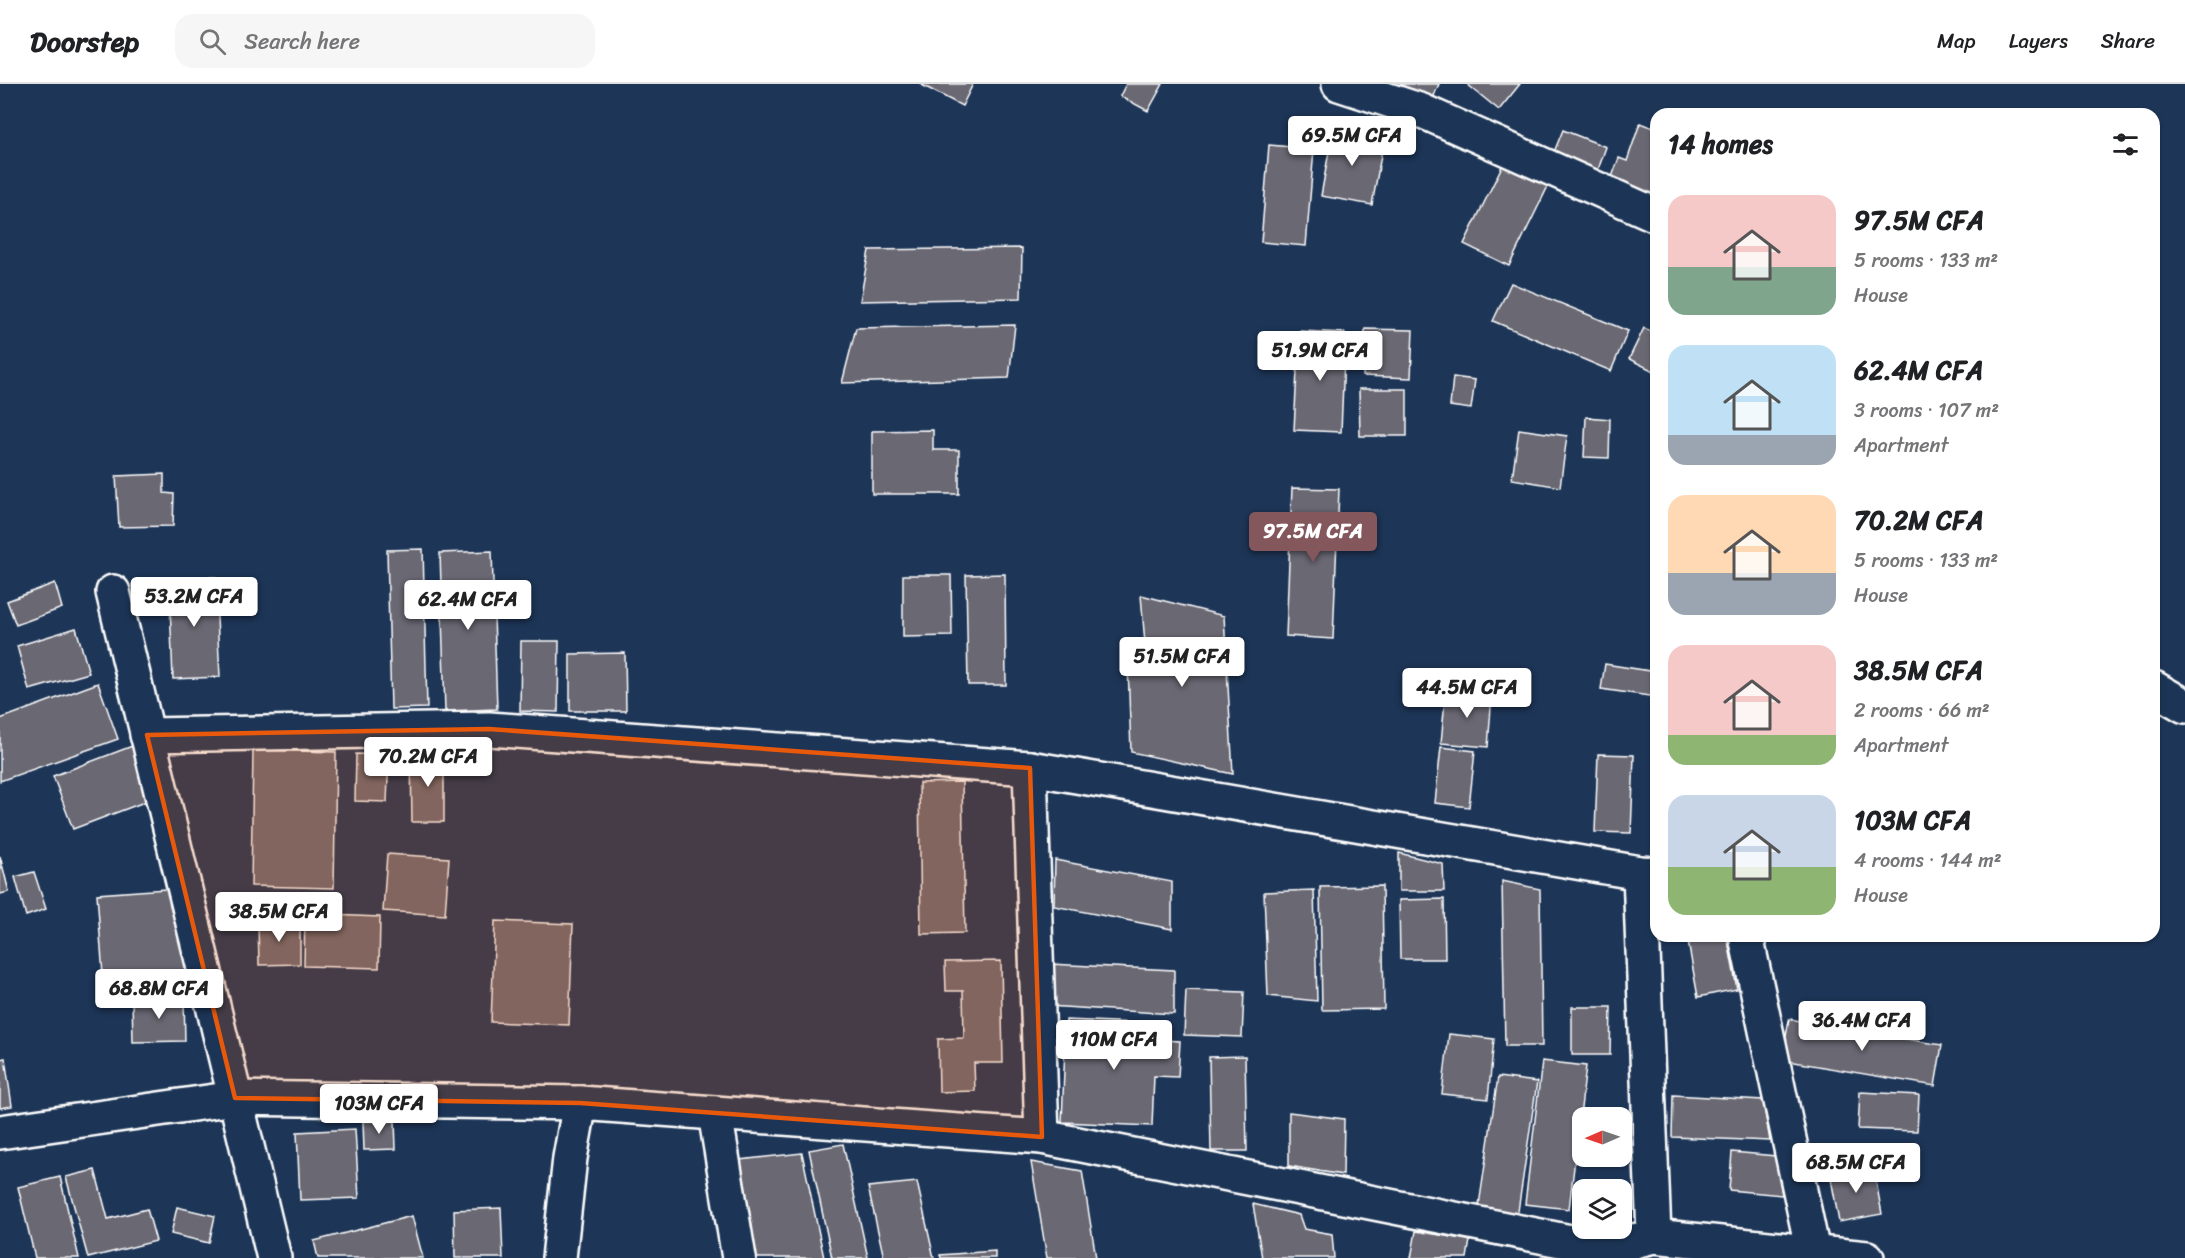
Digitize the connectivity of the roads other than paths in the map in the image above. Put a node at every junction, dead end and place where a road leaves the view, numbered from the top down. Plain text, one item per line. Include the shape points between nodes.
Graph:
1 (1339, 84) edge
2 (1650, 212) edge
3 (113, 592) dead end
4 (2160, 691) edge
5 (2185, 706) edge
6 (147, 735) junction
7 (1030, 768) junction
8 (1648, 874) edge
9 (1747, 942) edge
10 (235, 1098) junction
11 (580, 1103) junction
12 (715, 1113) junction
13 (0, 1132) edge
14 (1042, 1137) junction
15 (1654, 1236) junction
16 (1813, 1252) junction
17 (1615, 1254) edge
18 (274, 1258) edge
19 (559, 1258) edge
20 (739, 1258) edge
21 (1867, 1258) edge

1 - 2 street via 1422,111
3 - 6 street
4 - 5 street
6 - 7 street via 489,729
6 - 10 street
7 - 8 street
7 - 14 street
8 - 15 street
9 - 16 street
10 - 11 street
10 - 13 street
10 - 18 street
11 - 12 street
11 - 19 street
12 - 14 street
12 - 20 street
14 - 17 street
15 - 16 street
15 - 17 street via 1634,1241
16 - 21 street

